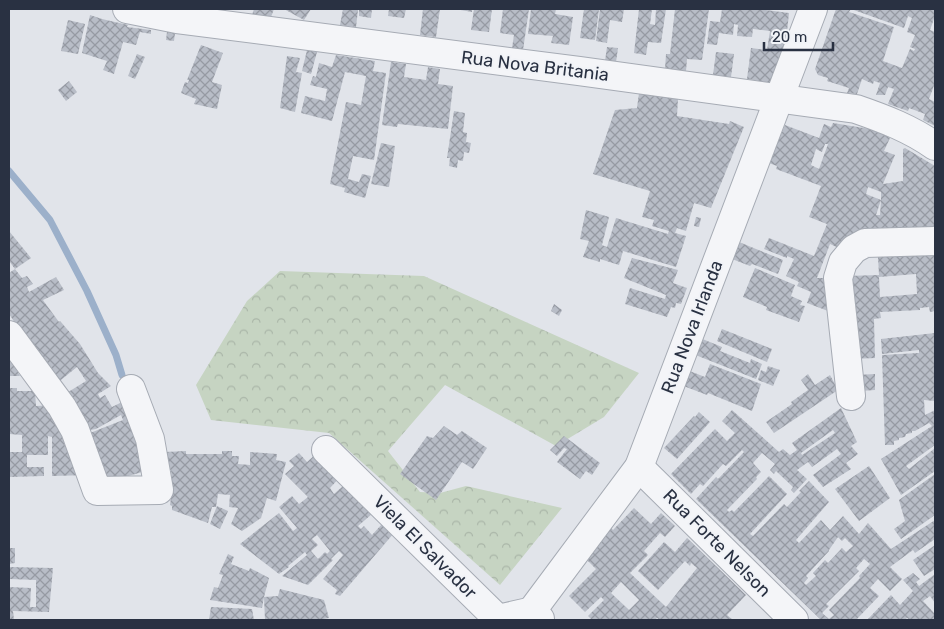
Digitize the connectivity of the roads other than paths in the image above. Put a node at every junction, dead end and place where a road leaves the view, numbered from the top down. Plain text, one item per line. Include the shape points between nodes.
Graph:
1 (127, 9) edge
2 (813, 9) edge
3 (180, 14) edge
4 (778, 98) junction
5 (935, 146) edge
6 (935, 241) edge
7 (9, 335) edge
8 (131, 389) dead end
9 (851, 396) dead end
10 (326, 450) dead end
11 (639, 467) junction
12 (533, 617) edge
13 (794, 620) edge

1 - 3 street, Rua Nova Britania
2 - 4 street, Rua Nova Irlanda
3 - 4 street, Rua Nova Britania
4 - 5 street, Rua Nova Britania via 856,110 896,123
4 - 11 street, Rua Nova Irlanda
6 - 9 street via 865,243 843,262 838,278
7 - 8 street via 76,430 97,491 160,490 150,439
10 - 12 street, Viela El Salvador via 498,618
11 - 12 street, Rua Nova Irlanda
11 - 13 street, Rua Forte Nelson

